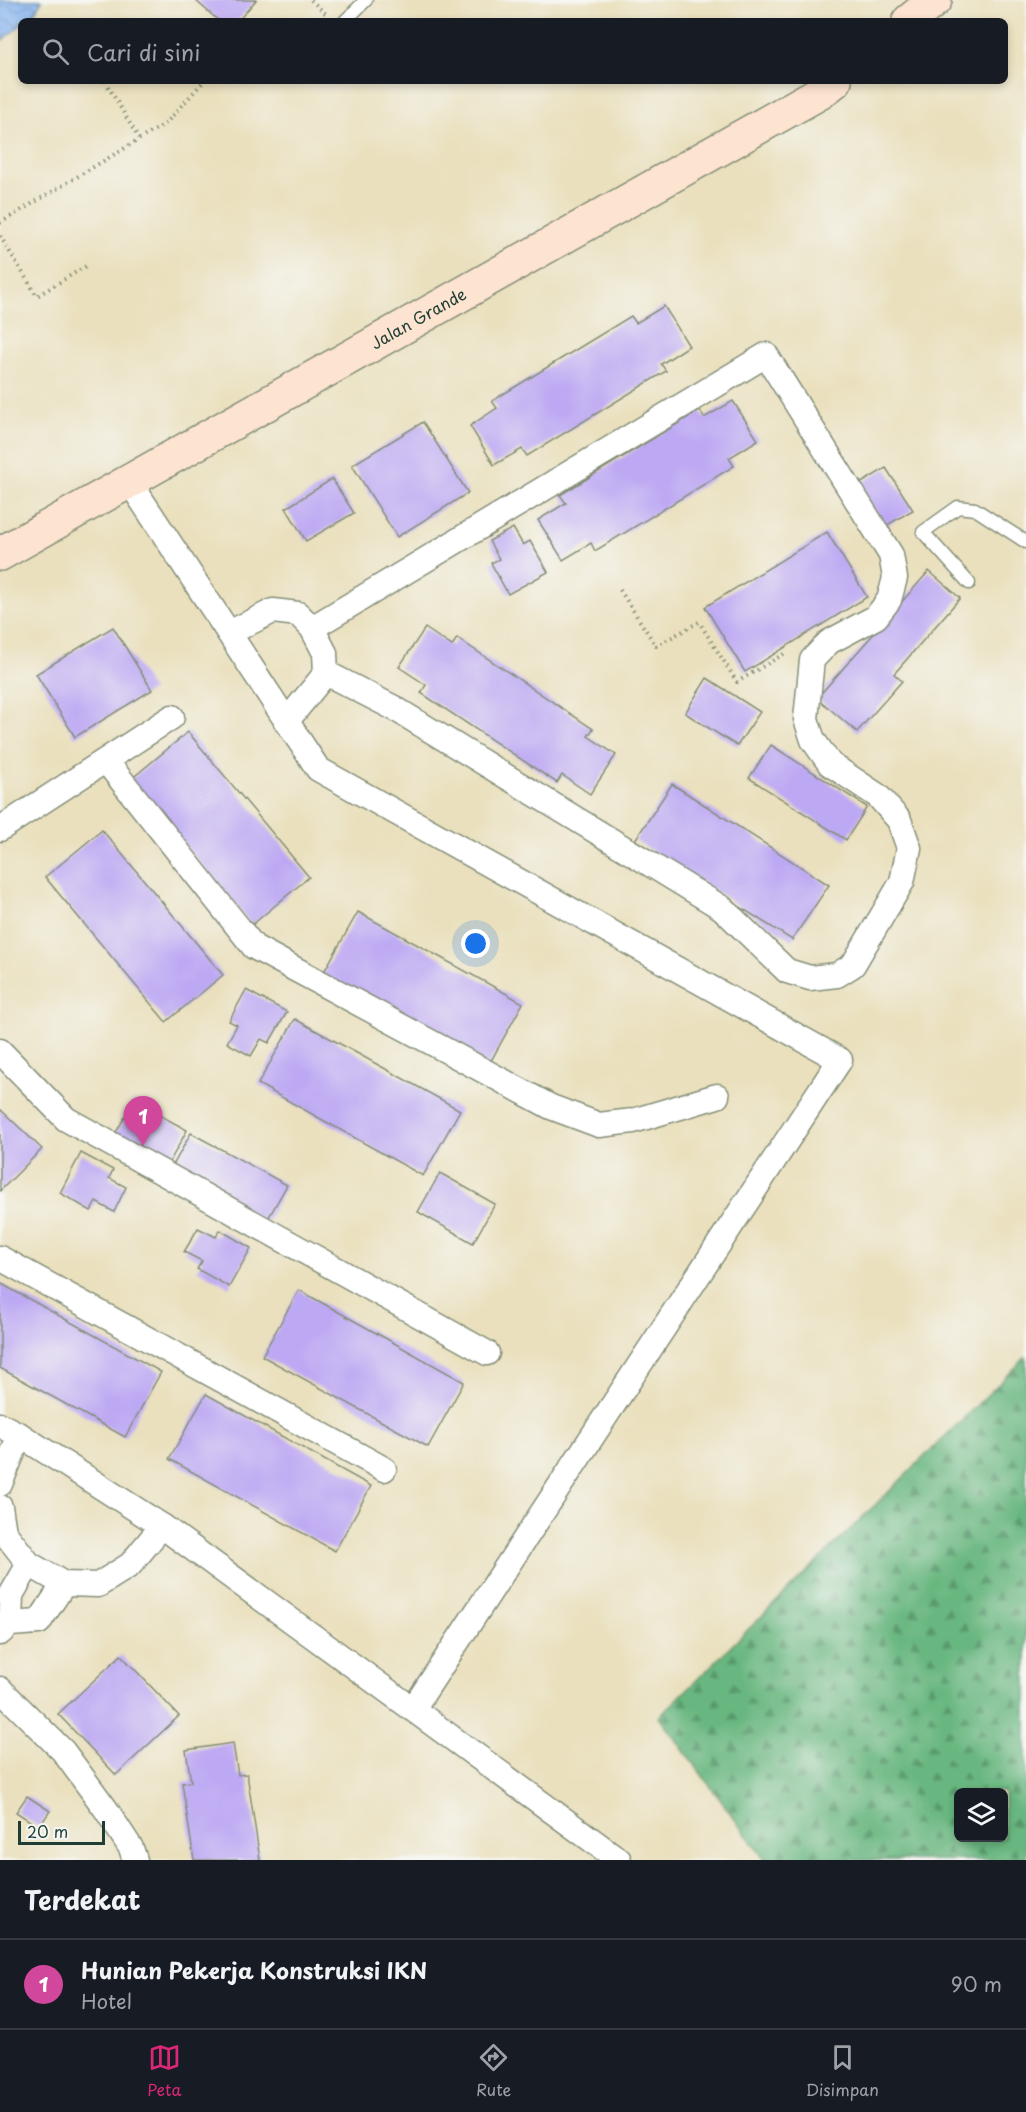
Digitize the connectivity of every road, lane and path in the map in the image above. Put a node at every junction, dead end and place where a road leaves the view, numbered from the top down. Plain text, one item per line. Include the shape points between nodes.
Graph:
1 (310, 0) edge
2 (366, 0) edge
3 (935, 0) edge
4 (330, 18) edge
5 (348, 18) edge
6 (913, 18) edge
7 (107, 84) edge
8 (201, 84) edge
9 (831, 84) edge
10 (139, 139) junction
11 (0, 223) edge
12 (0, 236) edge
13 (86, 266) dead end
14 (129, 481) junction
15 (1026, 542) edge
16 (0, 554) edge
17 (969, 584) dead end
18 (620, 590) dead end
19 (312, 628) junction
20 (229, 633) junction
21 (819, 653) junction
22 (326, 674) junction
23 (172, 717) dead end
24 (286, 722) junction
25 (106, 760) junction
26 (0, 829) edge
27 (0, 1051) edge
28 (717, 1096) dead end
29 (0, 1258) edge
30 (487, 1353) dead end
31 (10, 1430) edge
32 (384, 1469) dead end
33 (0, 1484) edge
34 (0, 1507) edge
35 (162, 1526) junction
36 (28, 1564) junction
37 (64, 1584) junction
38 (5, 1629) edge
39 (0, 1689) edge
40 (413, 1709) junction
41 (135, 1860) edge
42 (619, 1860) edge

1 - 4 path
2 - 5 lane
3 - 6 street
7 - 10 path
8 - 10 path via 165,124
9 - 14 street, Jalan Grande
10 - 11 path
12 - 13 path via 37,296
14 - 16 street, Jalan Grande
14 - 20 street
15 - 17 lane via 975,509 957,507 923,532
18 - 21 path via 656,646 699,622 737,682 810,639
19 - 20 street via 298,614 273,611
19 - 21 street via 766,354 891,555 895,578 889,600 876,617 828,642
19 - 22 street via 325,653
20 - 24 street
21 - 22 street via 812,660 806,719 813,740 830,764 878,796 899,820 909,848 902,882 853,965 837,975 810,978 787,971 722,908 394,708
22 - 24 street
23 - 25 street
24 - 40 street via 318,770 840,1060
25 - 26 street
25 - 28 street via 254,947 551,1107 599,1125 633,1121
27 - 30 street via 66,1119
29 - 32 street
31 - 33 street
31 - 35 street
34 - 36 street via 4,1532
35 - 37 street via 130,1565 98,1585
35 - 40 street
36 - 37 street
36 - 38 street via 11,1595
37 - 38 street via 39,1622
39 - 41 street via 63,1751 105,1808
40 - 42 street

